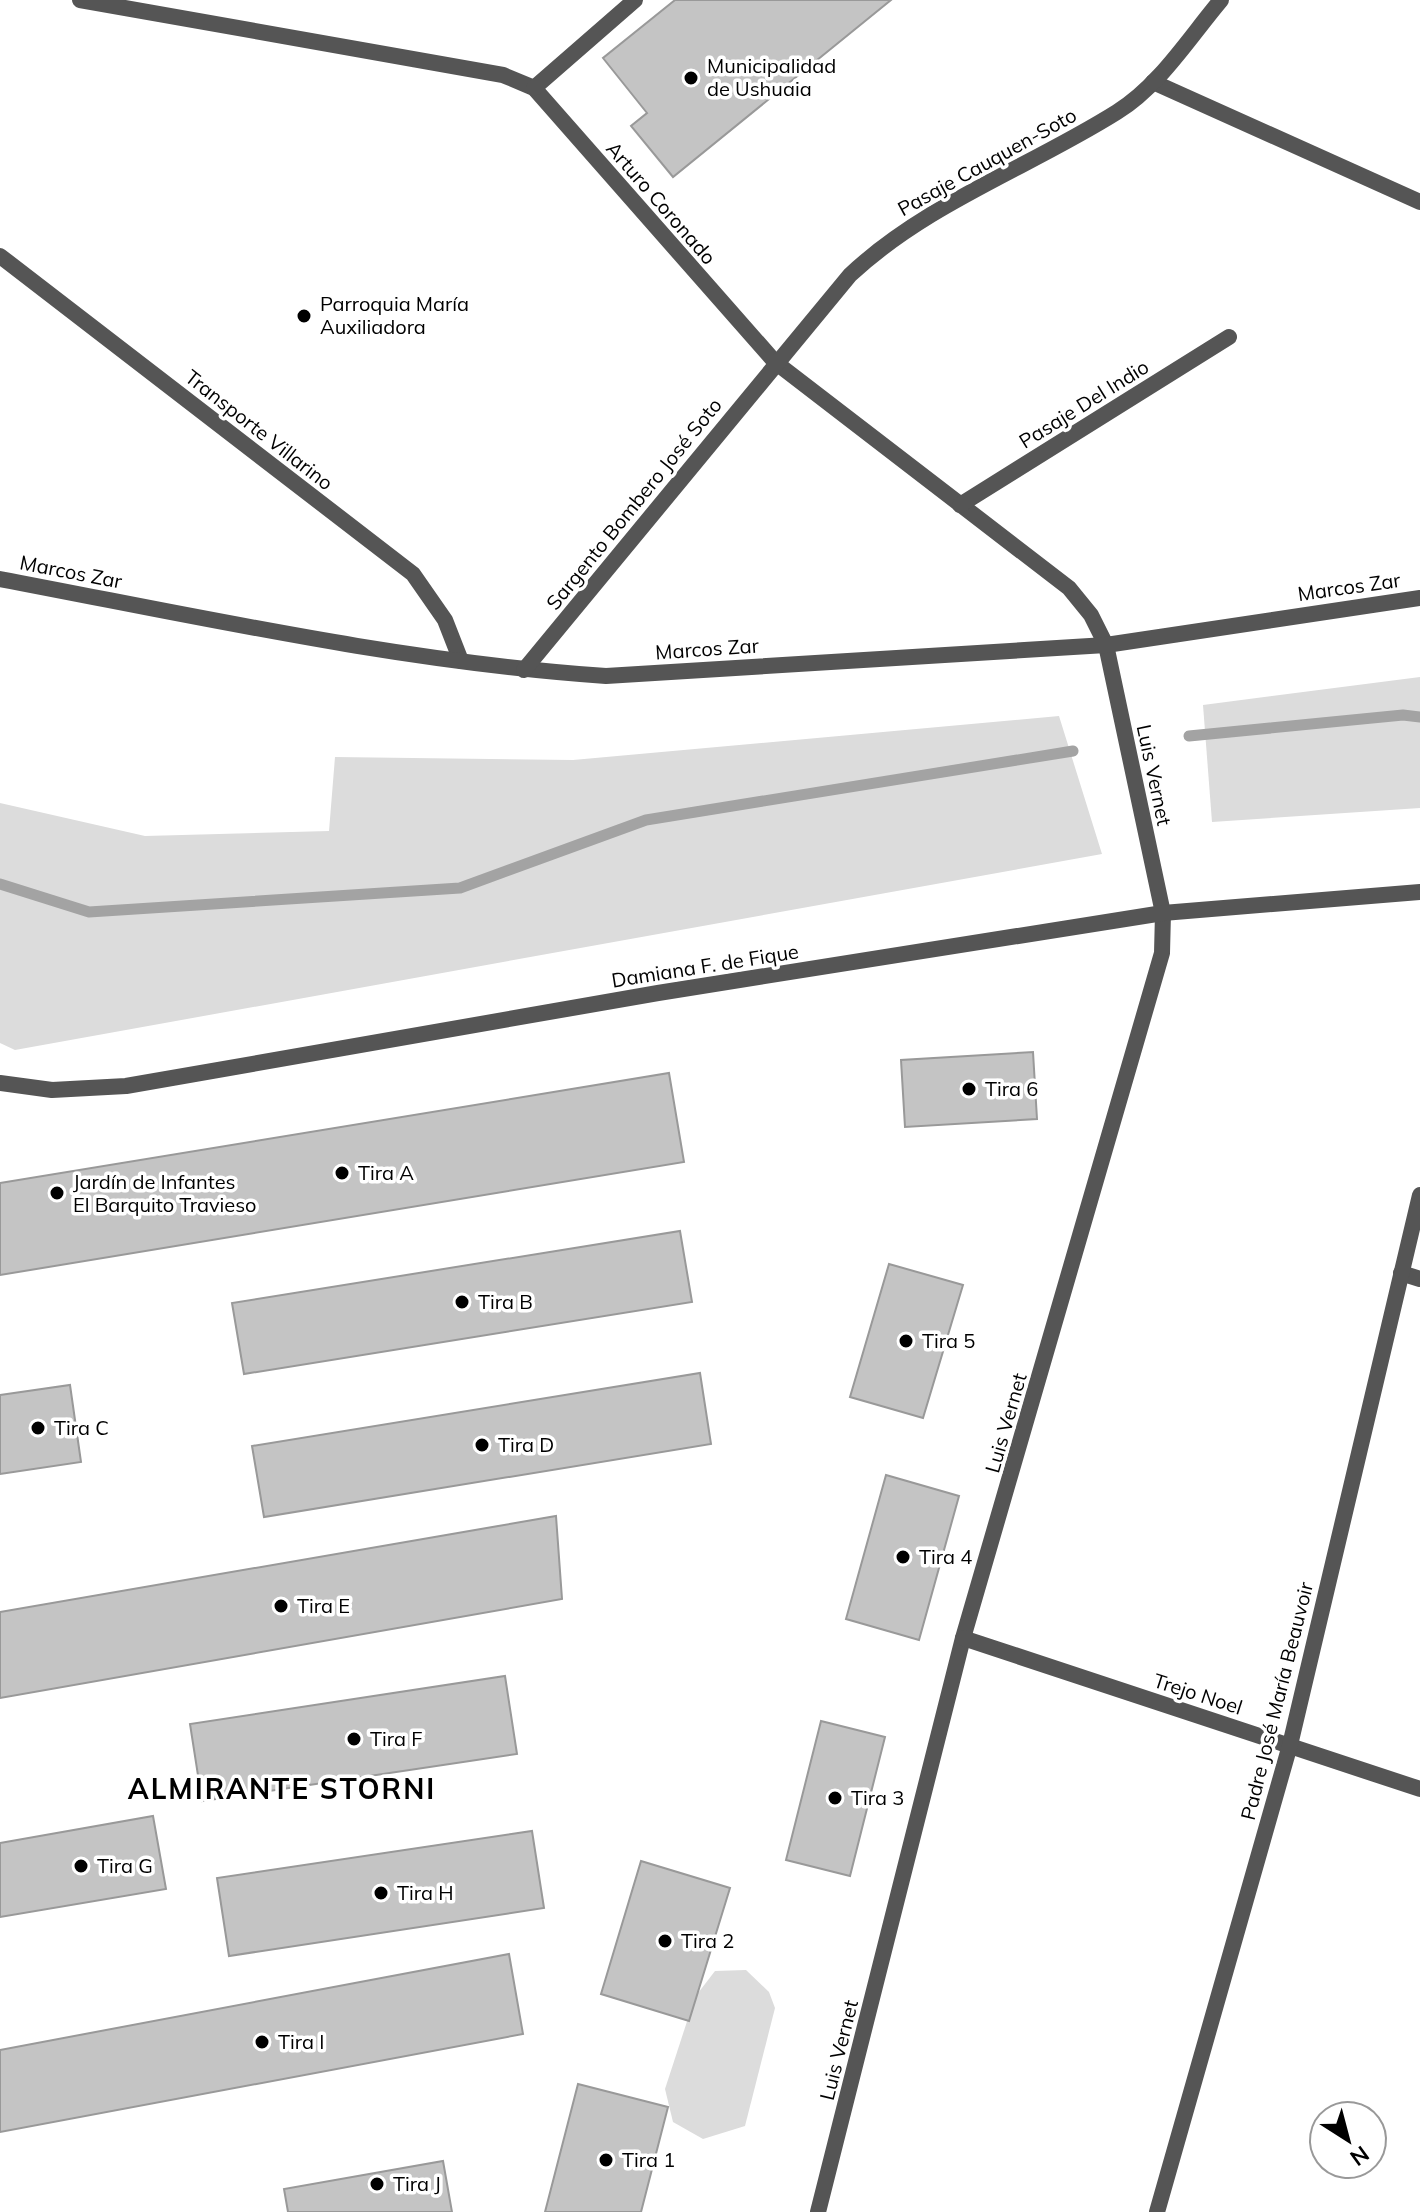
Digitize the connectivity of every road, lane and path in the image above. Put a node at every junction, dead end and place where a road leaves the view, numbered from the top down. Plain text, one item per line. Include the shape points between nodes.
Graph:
1 (80, 0) edge
2 (635, 0) edge
3 (1221, 0) edge
4 (1153, 82) junction
5 (534, 88) junction
6 (1420, 202) edge
7 (0, 256) edge
8 (1229, 337) dead end
9 (775, 362) junction
10 (960, 505) junction
11 (0, 579) edge
12 (1420, 598) edge
13 (1106, 645) junction
14 (461, 661) junction
15 (524, 670) junction
16 (1420, 892) edge
17 (1163, 913) junction
18 (0, 1083) edge
19 (1420, 1195) edge
20 (1401, 1273) junction
21 (1420, 1279) edge
22 (963, 1638) junction
23 (1290, 1745) junction
24 (1420, 1789) edge
25 (818, 2212) edge
26 (1157, 2212) edge

1 - 5 street, Arturo Coronado via 503,75
2 - 5 street
3 - 4 street, Pasaje Cauquen-Soto
4 - 6 street
4 - 9 street, Pasaje Cauquen-Soto via 1119,111 912,225 875,251
5 - 9 street, Arturo Coronado
7 - 14 street, Transporte Villarino via 413,574 445,620
8 - 10 street, Pasaje Del Indio
9 - 10 street, Arturo Coronado
9 - 15 street, Sargento Bombero José Soto
10 - 13 street, Arturo Coronado via 1069,588
11 - 14 street, Marcos Zar
12 - 13 street, Marcos Zar
13 - 15 street, Marcos Zar via 606,676
13 - 17 street, Luis Vernet
14 - 15 street, Marcos Zar
16 - 17 street, Damiana F. de Fique
17 - 18 street, Damiana F. de Fique via 126,1086 52,1090
17 - 22 street, Luis Vernet via 1162,953 1152,998
19 - 20 street, Padre José María Beauvoir
20 - 21 street
20 - 23 street, Padre José María Beauvoir
22 - 23 street, Trejo Noel
22 - 25 street, Luis Vernet
23 - 24 street, Trejo Noel
23 - 26 street, Padre José María Beauvoir

